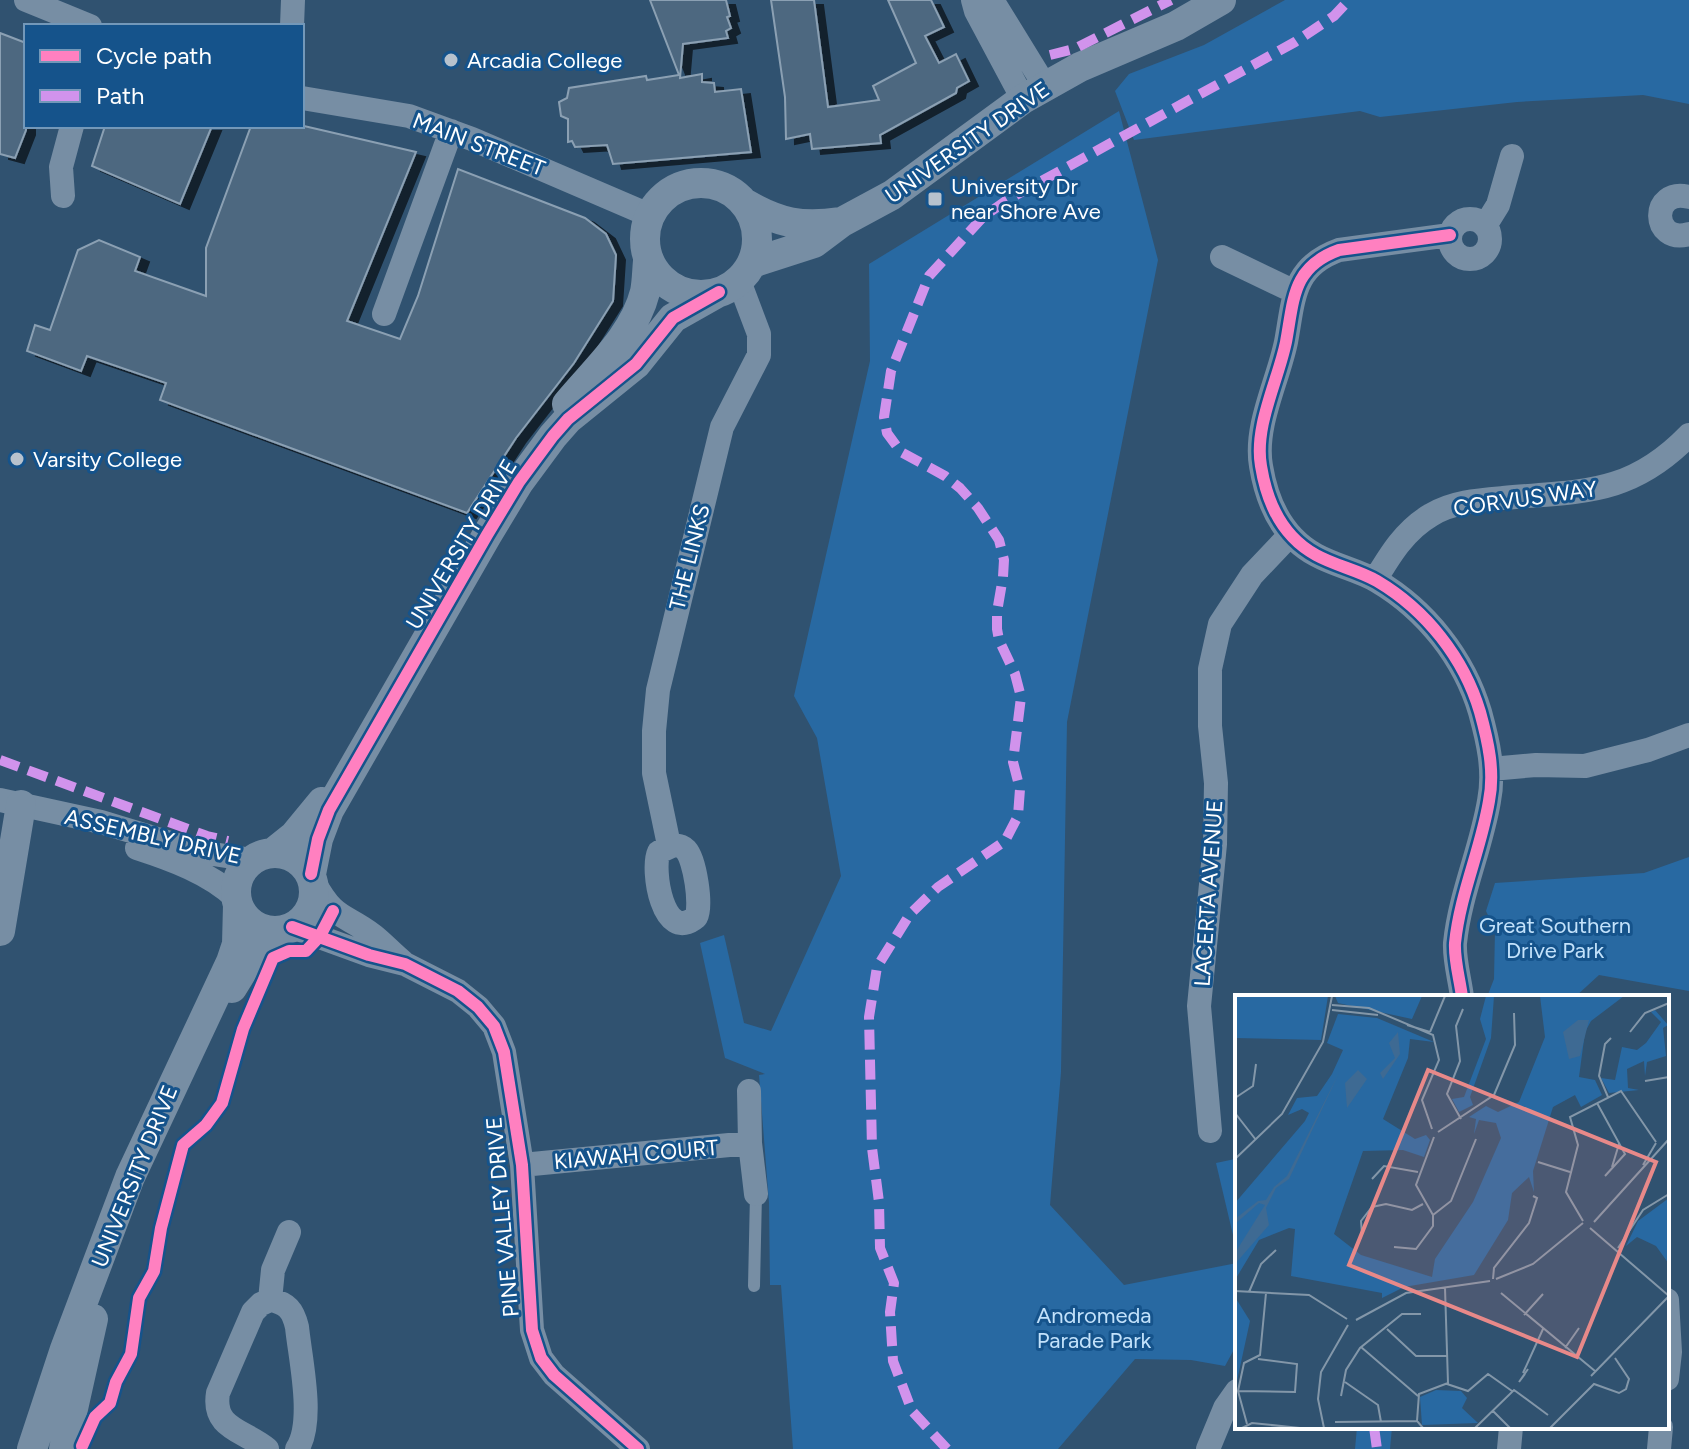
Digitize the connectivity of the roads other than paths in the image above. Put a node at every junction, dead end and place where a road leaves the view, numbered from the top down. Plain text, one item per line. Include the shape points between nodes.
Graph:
1 (26, 0) edge
2 (293, 0) edge
3 (973, 0) edge
4 (992, 0) edge
5 (1221, 0) edge
6 (85, 24) edge
7 (292, 24) edge
8 (1034, 93) junction
9 (304, 98) edge
10 (71, 128) edge
11 (451, 131) junction
12 (1512, 156) dead end
13 (63, 196) dead end
14 (1689, 197) edge
15 (746, 204) junction
16 (649, 215) junction
17 (842, 222) junction
18 (1485, 226) junction
19 (1689, 234) edge
20 (1450, 235) junction
21 (1222, 257) dead end
22 (648, 261) junction
23 (737, 279) junction
24 (1293, 291) junction
25 (384, 314) dead end
26 (1689, 435) edge
27 (1289, 536) junction
28 (1375, 580) junction
29 (1689, 735) edge
30 (1491, 769) junction
31 (10, 803) edge
32 (55, 813) junction
33 (669, 845) dead end
34 (263, 856) junction
35 (313, 878) junction
36 (237, 902) junction
37 (288, 929) junction
38 (0, 931) edge
39 (405, 964) junction
40 (1462, 995) edge
41 (749, 1091) dead end
42 (1210, 1131) dead end
43 (750, 1143) junction
44 (522, 1165) junction
45 (756, 1194) joint
46 (289, 1232) dead end
47 (754, 1286) dead end
48 (270, 1300) junction
49 (1669, 1335) edge
50 (1669, 1361) edge
51 (1235, 1394) edge
52 (1511, 1429) edge
53 (1661, 1429) edge
54 (32, 1449) edge
55 (64, 1449) edge
56 (267, 1449) edge
57 (297, 1449) edge
58 (638, 1449) edge
59 (1208, 1449) edge
60 (1509, 1449) edge
61 (1659, 1449) edge

1 - 6 street
2 - 7 street
3 - 8 street
4 - 8 street
5 - 8 street, UNIVERSITY DRIVE
8 - 17 street, UNIVERSITY DRIVE via 892,195
9 - 11 street, MAIN STREET via 409,116
10 - 13 street via 61,167
11 - 16 street, MAIN STREET
11 - 25 street
12 - 18 street via 1498,205
14 - 19 street via 1668,199 1660,218 1672,235
15 - 16 street via 731,191 695,182 676,188
15 - 17 street, UNIVERSITY DRIVE via 772,219 814,226
15 - 23 street via 757,248
16 - 22 street via 644,229
17 - 23 street, UNIVERSITY DRIVE via 814,243
18 - 20 street via 1462,220
18 - 20 street via 1489,245 1475,258 1456,253
20 - 24 street via 1339,250 1314,263
21 - 24 street
22 - 23 street via 663,281 686,294 702,296
22 - 34 street, UNIVERSITY DRIVE via 645,292 633,322 518,465 323,800 294,836
23 - 33 street, THE LINKS via 759,334 759,355 722,427 658,690 654,773
23 - 35 street, UNIVERSITY DRIVE via 673,318 636,364 568,419 519,482 329,810 318,839
24 - 27 street via 1260,464 1273,508
26 - 28 street, CORVUS WAY via 1647,471 1615,485 1484,499 1432,514 1411,529
27 - 28 street via 1316,555
27 - 42 street, LACERTA AVENUE via 1252,575 1220,624 1210,669 1215,844 1199,1006
28 - 30 street via 1419,613 1459,663 1479,710
29 - 30 street via 1585,766
30 - 40 street via 1489,801 1455,946
31 - 32 street, ASSEMBLY DRIVE
31 - 38 street
32 - 34 street, ASSEMBLY DRIVE via 200,852
32 - 36 street, ASSEMBLY DRIVE via 97,835 192,869 228,890
34 - 35 street via 296,858
34 - 36 street via 239,877
35 - 37 street via 311,908
35 - 39 street, PINE VALLEY DRIVE via 333,911
36 - 37 street via 243,915 261,929
36 - 54 street, UNIVERSITY DRIVE via 237,944 231,962 130,1177
37 - 39 street, PINE VALLEY DRIVE
37 - 55 street, UNIVERSITY DRIVE via 248,962 234,982 137,1193 106,1271
39 - 44 street, PINE VALLEY DRIVE via 458,991 494,1026 504,1052
41 - 43 street, KIAWAH COURT
43 - 44 street, KIAWAH COURT
43 - 45 street, KIAWAH COURT
44 - 58 street, PINE VALLEY DRIVE via 532,1330 541,1358
45 - 47 lane
46 - 48 street via 273,1270
48 - 56 street via 253,1312 216,1407 222,1420
48 - 57 street via 288,1307 297,1327 305,1415
49 - 50 street
51 - 59 street
52 - 60 street
53 - 61 street

